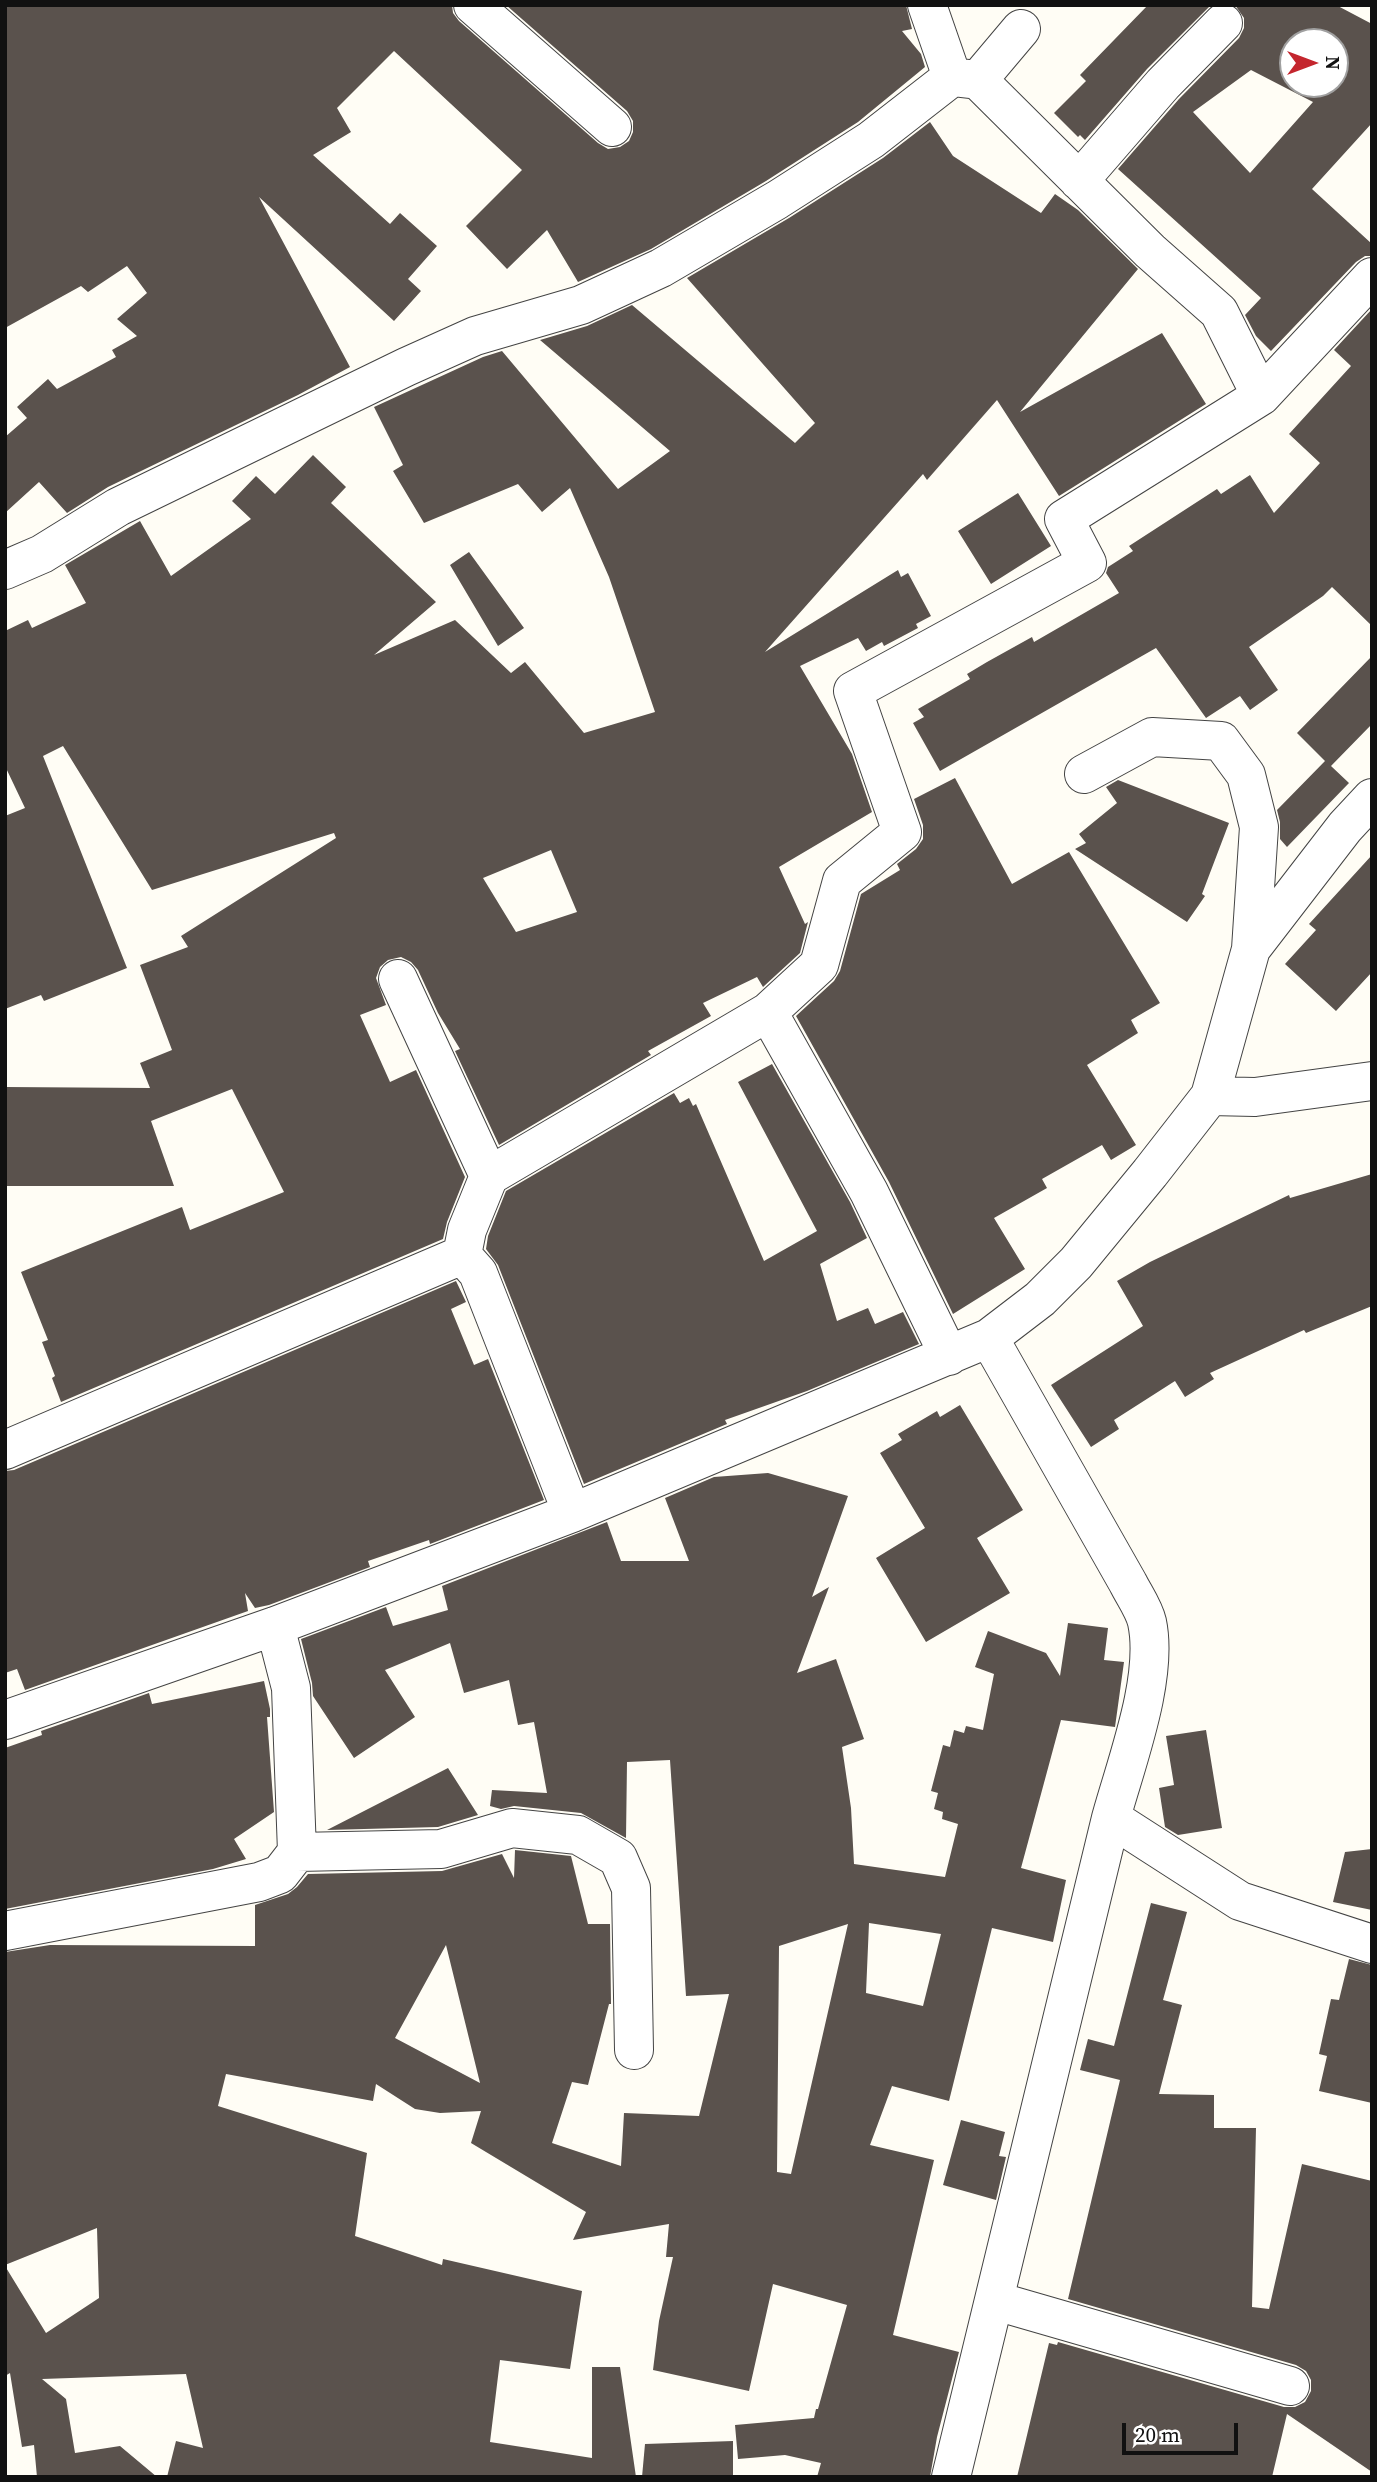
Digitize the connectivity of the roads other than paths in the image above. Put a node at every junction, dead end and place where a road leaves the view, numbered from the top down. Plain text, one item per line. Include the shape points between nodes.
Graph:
1 (472, 5) edge
2 (927, 5) edge
3 (1223, 23) dead end
4 (1021, 29) dead end
5 (965, 79) junction
6 (612, 127) dead end
7 (1079, 181) junction
8 (1372, 277) edge
9 (1261, 396) junction
10 (5, 570) edge
11 (1084, 774) dead end
12 (1372, 798) edge
13 (1251, 949) junction
14 (398, 979) dead end
15 (768, 1012) junction
16 (1372, 1081) edge
17 (1210, 1096) junction
18 (489, 1176) junction
19 (462, 1255) junction
20 (989, 1338) junction
21 (949, 1356) junction
22 (5, 1450) edge
23 (572, 1513) junction
24 (275, 1626) junction
25 (5, 1720) edge
26 (1111, 1818) junction
27 (297, 1852) junction
28 (5, 1931) edge
29 (1372, 1944) edge
30 (634, 2050) dead end
31 (996, 2301) junction
32 (1290, 2386) dead end
33 (951, 2477) edge

1 - 6 street
2 - 5 street
3 - 7 street
4 - 5 street
5 - 7 street
5 - 10 street via 661,268 581,306 475,336 418,362 118,507 42,554
7 - 9 street via 1219,312
8 - 9 street
9 - 15 street via 1064,519 1087,563 853,691 902,832 842,881 819,965
11 - 13 street via 1152,737 1221,741 1246,775 1259,827
12 - 13 street
13 - 17 street
14 - 18 street
15 - 18 street
15 - 21 street via 870,1192
16 - 17 street via 1255,1097
17 - 20 street via 1076,1263 1040,1299
18 - 19 street
19 - 22 street
19 - 23 street via 478,1273
20 - 21 street
20 - 26 street via 1147,1620 1150,1659
21 - 23 street
23 - 24 street
24 - 25 street
24 - 27 street via 291,1688
26 - 29 street via 1240,1900
26 - 31 street
27 - 28 street via 280,1874 259,1882
27 - 30 street via 441,1849 512,1828 578,1835 618,1858 631,1888
31 - 32 street
31 - 33 street

